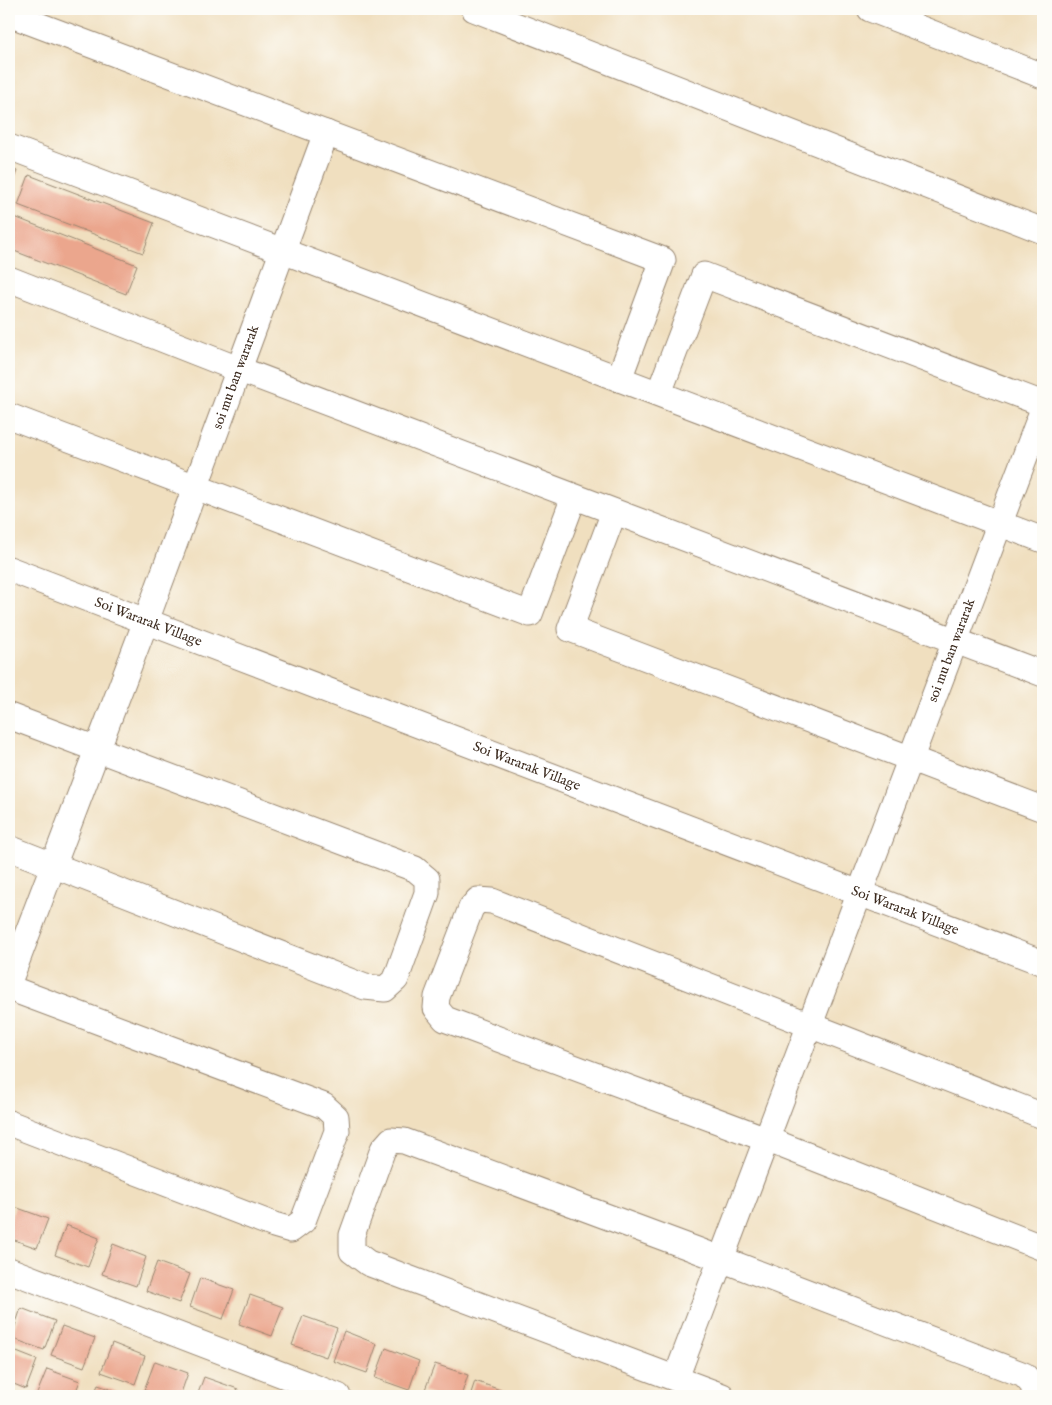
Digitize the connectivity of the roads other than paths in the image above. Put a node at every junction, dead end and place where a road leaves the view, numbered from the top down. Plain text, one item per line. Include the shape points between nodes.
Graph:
1 (474, 9) edge
2 (870, 9) edge
3 (9, 14) edge
4 (1043, 76) edge
5 (326, 133) junction
6 (9, 147) edge
7 (1043, 231) edge
8 (282, 251) junction
9 (9, 279) edge
10 (238, 369) junction
11 (619, 378) junction
12 (659, 393) junction
13 (1043, 404) edge
14 (1043, 409) edge
15 (9, 416) edge
16 (195, 487) junction
17 (574, 497) junction
18 (614, 512) junction
19 (1000, 522) junction
20 (1043, 540) edge
21 (9, 569) edge
22 (146, 621) junction
23 (955, 641) junction
24 (1043, 674) edge
25 (9, 716) edge
26 (97, 750) junction
27 (910, 758) junction
28 (1043, 810) edge
29 (9, 848) edge
30 (53, 865) junction
31 (859, 893) junction
32 (1043, 963) edge
33 (9, 982) edge
34 (9, 988) edge
35 (809, 1024) junction
36 (1043, 1116) edge
37 (9, 1123) edge
38 (766, 1139) junction
39 (1043, 1248) edge
40 (721, 1259) junction
41 (9, 1270) edge
42 (676, 1378) junction
43 (338, 1396) edge
44 (722, 1396) edge
45 (1034, 1396) edge

1 - 7 street
2 - 4 street
3 - 5 street
5 - 8 street, soi mu ban wararak
5 - 11 street via 663,260
6 - 8 street
8 - 10 street, soi mu ban wararak
8 - 11 street
9 - 10 street
10 - 16 street, soi mu ban wararak
10 - 17 street
11 - 12 street
12 - 13 street via 704,275
12 - 19 street
14 - 19 street, soi mu ban wararak
15 - 16 street
16 - 17 street via 530,614
16 - 22 street, soi mu ban wararak
17 - 18 street
18 - 23 street
18 - 27 street via 570,629
19 - 20 street
19 - 23 street, soi mu ban wararak
21 - 22 street, Soi Wararak Village
22 - 26 street, soi mu ban wararak
22 - 31 street, Soi Wararak Village
23 - 24 street
23 - 27 street, soi mu ban wararak
25 - 26 street
26 - 30 street, soi mu ban wararak
26 - 30 street via 415,870 427,879 427,893 396,979 385,989 365,987
27 - 28 street
27 - 31 street, soi mu ban wararak
29 - 30 street
30 - 33 street, soi mu ban wararak
31 - 32 street, Soi Wararak Village
31 - 35 street, soi mu ban wararak
34 - 37 street via 324,1106 336,1117 337,1132 303,1220 291,1230
35 - 36 street
35 - 38 street, soi mu ban wararak
35 - 38 street via 492,901 478,900 471,908 437,997 436,1008 445,1019
38 - 39 street
38 - 40 street, soi mu ban wararak
40 - 42 street, soi mu ban wararak
40 - 42 street via 404,1141 391,1140 383,1149 352,1235 352,1251 368,1263
40 - 45 street via 1024,1375 1034,1386
41 - 43 street
42 - 44 street

